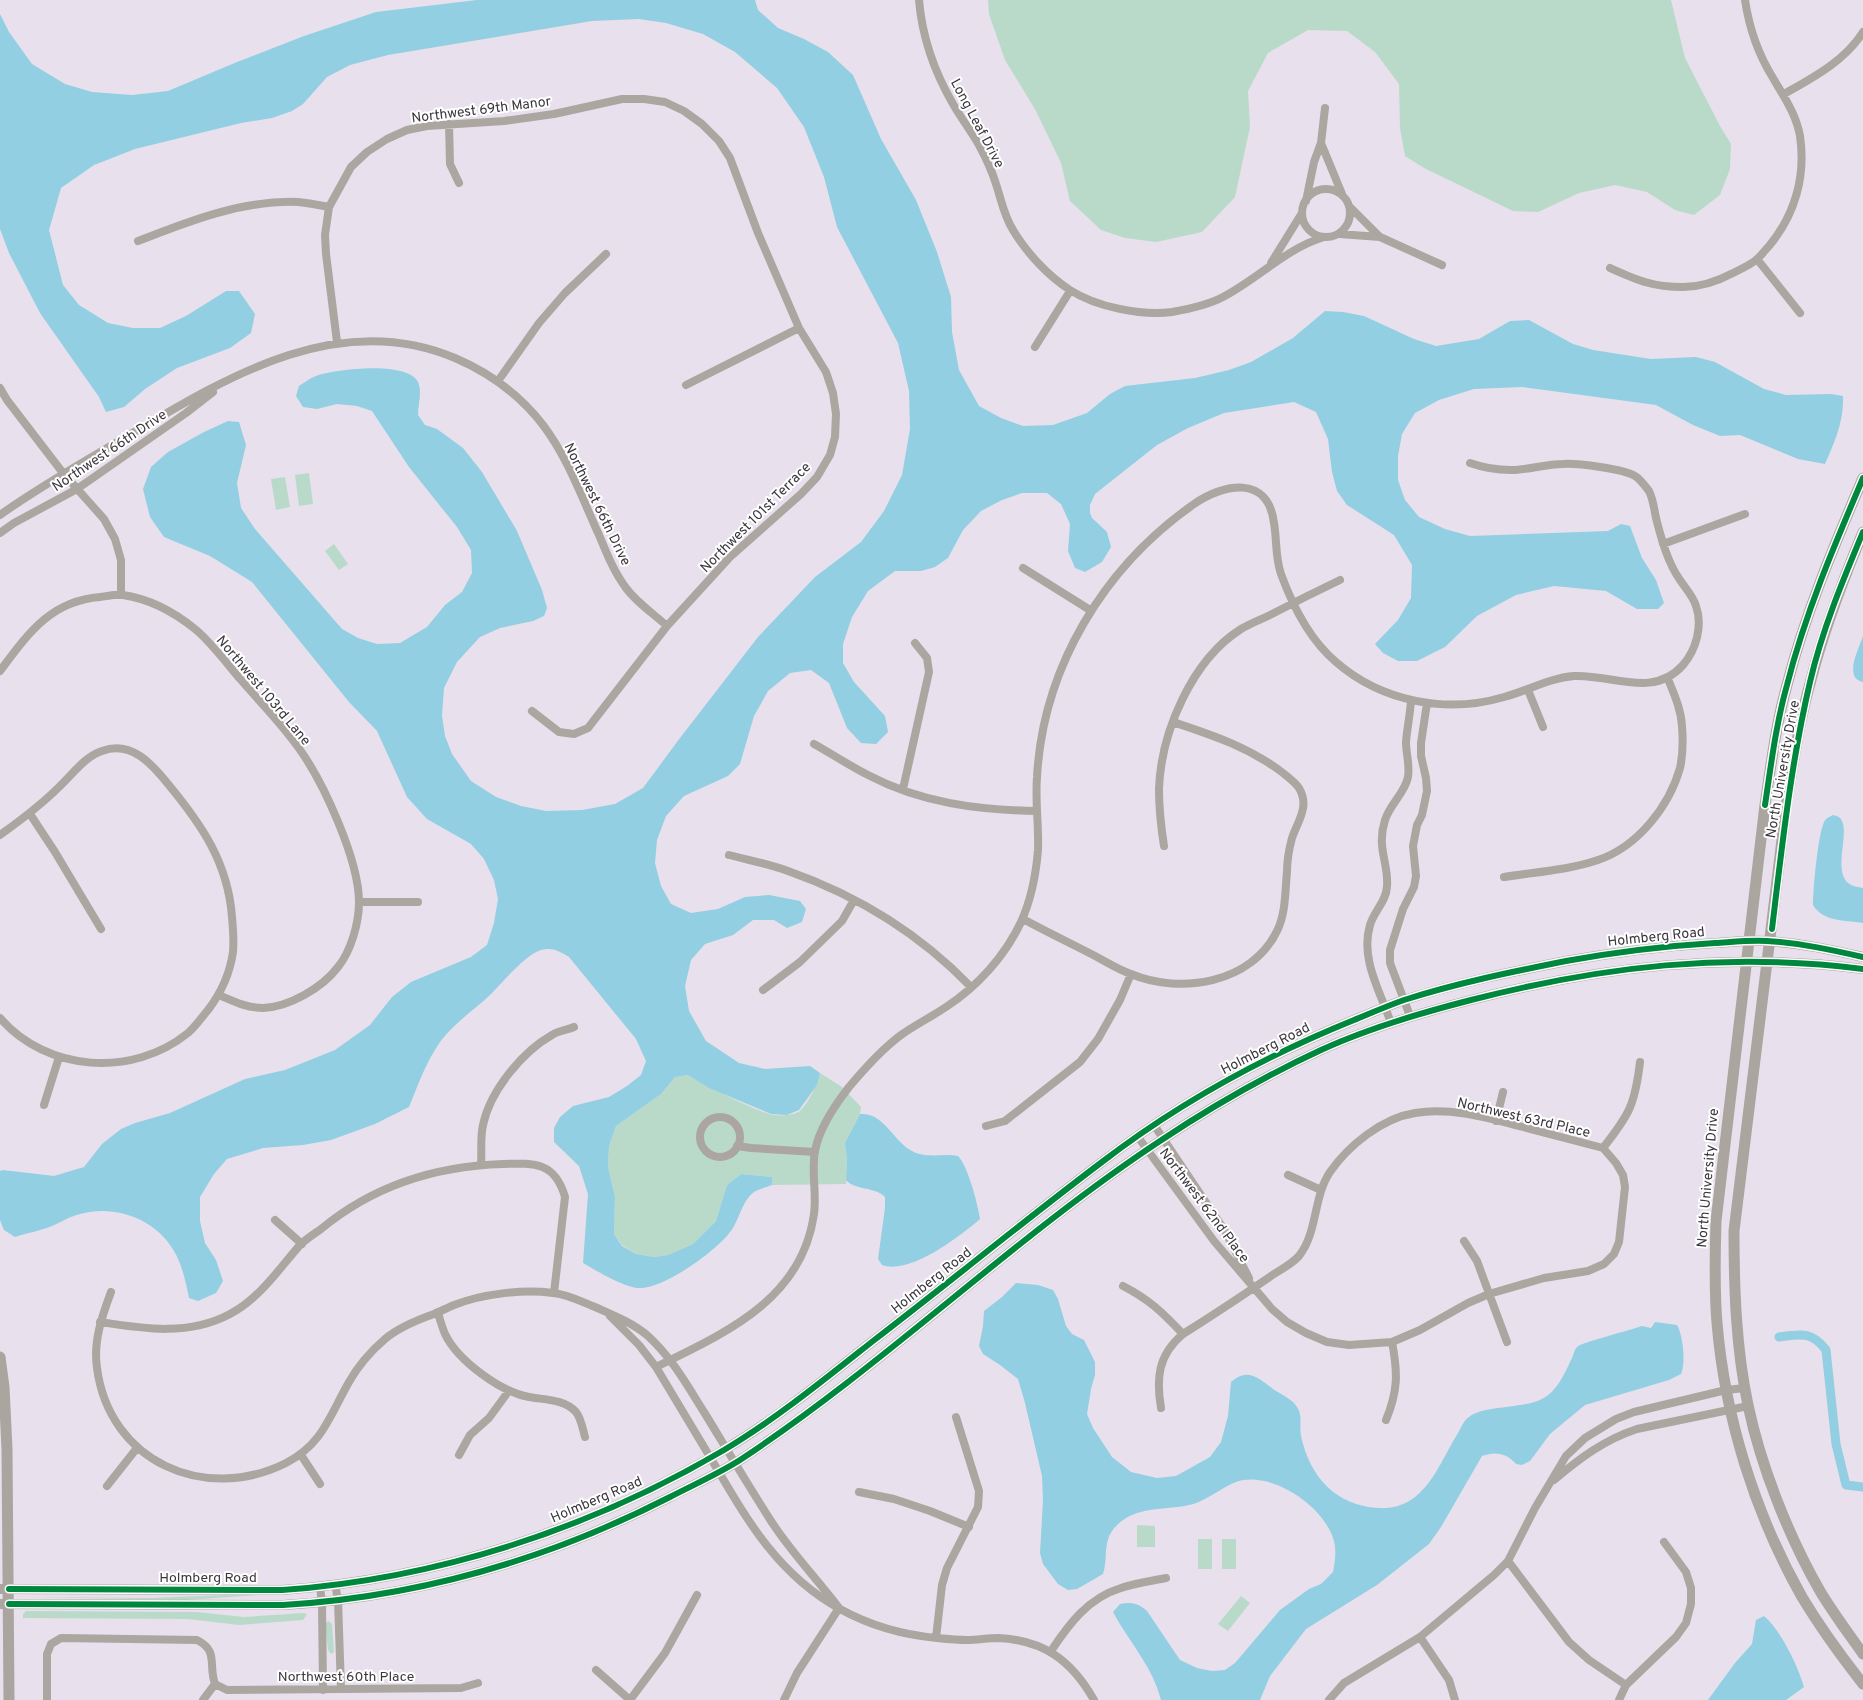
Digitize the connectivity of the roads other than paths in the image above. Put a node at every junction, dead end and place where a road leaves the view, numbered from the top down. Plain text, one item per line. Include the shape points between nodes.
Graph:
1 (919, 0) edge
2 (1744, 0) edge
3 (1863, 32) edge
4 (1784, 94) junction
5 (1324, 108) dead end
6 (684, 111) joint
7 (449, 124) junction
8 (1321, 143) junction
9 (459, 183) dead end
10 (1342, 195) junction
11 (1306, 201) junction
12 (329, 207) junction
13 (1350, 207) junction
14 (1302, 213) junction
15 (1339, 234) junction
16 (1324, 237) junction
17 (1380, 237) junction
18 (138, 241) dead end
19 (606, 254) dead end
20 (1757, 259) junction
21 (1442, 265) dead end
22 (1268, 267) junction
23 (1610, 268) dead end
24 (1070, 290) junction
25 (1800, 313) dead end
26 (799, 328) junction
27 (337, 342) junction
28 (1035, 347) dead end
29 (498, 380) junction
30 (227, 381) junction
31 (686, 385) dead end
32 (0, 388) edge
33 (7, 400) junction
34 (0, 405) edge
35 (1470, 463) dead end
36 (63, 473) junction
37 (1863, 478) edge
38 (77, 489) junction
39 (1745, 514) dead end
40 (0, 515) edge
41 (1863, 532) edge
42 (0, 533) edge
43 (1664, 544) junction
44 (1023, 568) dead end
45 (1340, 580) dead end
46 (122, 595) junction
47 (1293, 603) junction
48 (1090, 610) junction
49 (667, 626) junction
50 (915, 643) dead end
51 (0, 671) edge
52 (1668, 679) junction
53 (1528, 690) junction
54 (1411, 701) junction
55 (1427, 703) junction
56 (532, 711) dead end
57 (1173, 722) junction
58 (1543, 727) dead end
59 (814, 744) dead end
60 (903, 790) junction
61 (1036, 811) junction
62 (30, 814) junction
63 (0, 834) edge
64 (1164, 846) dead end
65 (729, 855) dead end
66 (1504, 877) dead end
67 (854, 900) junction
68 (359, 902) junction
69 (418, 902) dead end
70 (1023, 919) junction
71 (101, 929) dead end
72 (1748, 941) junction
73 (1770, 941) junction
74 (1863, 957) edge
75 (1768, 962) junction
76 (1746, 963) junction
77 (1863, 969) edge
78 (1131, 974) junction
79 (971, 987) junction
80 (764, 990) dead end
81 (219, 995) junction
82 (1404, 1000) junction
83 (1386, 1007) junction
84 (1410, 1016) junction
85 (0, 1018) edge
86 (1391, 1023) junction
87 (574, 1027) dead end
88 (59, 1057) junction
89 (1640, 1062) dead end
90 (1503, 1092) dead end
91 (44, 1105) dead end
92 (1496, 1121) junction
93 (1154, 1125) junction
94 (986, 1126) dead end
95 (1138, 1137) junction
96 (1164, 1138) junction
97 (737, 1146) junction
98 (1603, 1148) junction
99 (1147, 1150) junction
100 (814, 1152) junction
101 (481, 1164) junction
102 (1288, 1175) dead end
103 (1321, 1190) junction
104 (275, 1220) dead end
105 (1464, 1240) dead end
106 (302, 1244) junction
107 (1123, 1286) dead end
108 (1254, 1288) junction
109 (111, 1292) dead end
110 (554, 1293) junction
111 (1489, 1294) junction
112 (605, 1311) junction
113 (438, 1313) junction
114 (100, 1322) junction
115 (1183, 1334) junction
116 (1392, 1342) junction
117 (1507, 1342) dead end
118 (0, 1357) edge
119 (672, 1360) junction
120 (656, 1367) junction
121 (1745, 1388) junction
122 (1726, 1390) junction
123 (508, 1392) junction
124 (1748, 1406) junction
125 (1161, 1408) dead end
126 (1730, 1409) junction
127 (956, 1417) dead end
128 (1386, 1420) dead end
129 (585, 1437) dead end
130 (137, 1448) junction
131 (727, 1448) junction
132 (301, 1455) junction
133 (459, 1455) dead end
134 (710, 1458) junction
135 (736, 1463) junction
136 (718, 1472) junction
137 (320, 1484) dead end
138 (1548, 1484) junction
139 (107, 1486) dead end
140 (859, 1492) dead end
141 (969, 1527) junction
142 (1664, 1542) dead end
143 (1508, 1560) junction
144 (1166, 1578) dead end
145 (335, 1584) junction
146 (320, 1587) junction
147 (4, 1589) edge
148 (697, 1594) dead end
149 (338, 1600) junction
150 (322, 1603) junction
151 (4, 1604) edge
152 (839, 1608) junction
153 (936, 1638) junction
154 (1420, 1638) junction
155 (1051, 1651) junction
156 (1863, 1654) edge
157 (596, 1670) dead end
158 (478, 1683) dead end
159 (215, 1684) junction
160 (1863, 1684) edge
161 (1626, 1685) junction
162 (342, 1689) junction
163 (323, 1690) junction
164 (9, 1700) edge
165 (47, 1700) edge
166 (202, 1700) edge
167 (630, 1700) edge
168 (784, 1700) edge
169 (1094, 1700) edge
170 (1329, 1700) edge
171 (1455, 1700) edge
172 (1619, 1700) edge

1 - 24 street, Long Leaf Drive via 920,17 941,80 988,163 1012,230 1041,265
2 - 4 street via 1758,49
3 - 4 street via 1843,56
4 - 20 street via 1800,135 1802,155 1798,193 1782,230
5 - 8 street
6 - 7 street, Northwest 69th Manor via 665,102 622,99 554,114
6 - 26 street, Northwest 101st Terrace via 719,141 730,158
7 - 9 street via 450,164
7 - 12 street, Northwest 69th Manor via 407,130 367,152 351,167
8 - 10 street
8 - 11 street
10 - 11 street via 1323,190
10 - 13 street
11 - 14 street
12 - 18 street via 298,202 233,209 201,217
12 - 27 street via 326,254
13 - 15 street via 1349,222
13 - 17 street
14 - 16 street via 1311,232
14 - 22 street, Long Leaf Drive
15 - 16 street
15 - 17 street
16 - 22 street, Long Leaf Drive via 1298,247
17 - 21 street
19 - 29 street via 564,292
20 - 23 street via 1724,278 1685,287 1646,284
20 - 25 street
22 - 24 street, Long Leaf Drive via 1222,297 1171,312 1118,308 1092,301
24 - 28 street
26 - 31 street
26 - 49 street, Northwest 101st Terrace via 826,372 834,393 836,422 830,455 817,477 801,494 730,557
27 - 29 street, Northwest 66th Drive via 403,342 439,352
27 - 30 street, Northwest 66th Drive via 268,362
29 - 49 street, Northwest 66th Drive via 542,424 560,451 611,564 627,590
30 - 36 street, Northwest 66th Drive
30 - 38 street, Northwest 66th Drive
32 - 33 street
33 - 34 street
33 - 36 street
35 - 43 street via 1490,470 1533,469 1568,463 1636,476 1652,498
36 - 38 street
36 - 40 street, Northwest 66th Drive
37 - 72 main road, North University Drive via 1813,601 1786,686 1765,805
38 - 42 street, Northwest 66th Drive
38 - 46 street via 104,519 115,539 121,560
39 - 43 street
41 - 73 main road, North University Drive via 1827,625 1810,682 1786,807
43 - 52 street via 1678,578 1696,604 1699,622 1692,652
44 - 48 street
45 - 47 street
46 - 51 street, Northwest 103rd Lane via 93,597 49,615 32,629
46 - 68 street, Northwest 103rd Lane via 167,609 197,630 298,747 337,818 356,877
47 - 48 street via 1279,568 1274,518 1262,496 1241,487 1224,488 1203,498 1168,522 1112,580
47 - 54 street via 1321,648 1341,667 1364,681
47 - 57 street via 1241,629 1223,643 1200,668
48 - 61 street via 1053,689 1036,775
49 - 56 street, Northwest 101st Terrace via 588,728 574,734 559,732
50 - 60 street via 927,658 929,672
52 - 53 street via 1631,684 1600,677 1567,677
52 - 66 street via 1678,703 1682,725 1680,768 1648,826 1633,840 1600,860
53 - 55 street via 1472,704
53 - 58 street
54 - 55 street
54 - 83 street via 1406,742 1408,778 1385,819 1381,842 1388,878 1387,891 1371,922 1367,943 1370,967
55 - 82 street via 1421,756 1427,791 1413,846 1416,876 1390,950 1390,963
57 - 64 street via 1163,755 1159,787
57 - 78 street via 1255,753 1298,787 1304,798 1303,811 1287,860 1284,906 1278,930 1269,947 1244,967 1208,981 1184,984 1158,982
59 - 60 street via 869,776
60 - 61 street via 958,806
61 - 70 street via 1038,849 1032,890
62 - 63 street
62 - 71 street
62 - 81 street via 83,762 102,750 132,751 146,760 188,808 209,839 222,867 231,899 233,951
65 - 67 street via 787,871
67 - 79 street via 879,912 918,939
67 - 80 street via 842,921 800,962
68 - 69 street
68 - 81 street, Northwest 103rd Lane via 356,926 338,967 306,994 285,1004 262,1008 242,1005
70 - 78 street
70 - 79 street via 993,967
72 - 73 street, Holmberg Road
72 - 76 main road, North University Drive
72 - 82 street, Holmberg Road via 1617,951 1501,973
73 - 74 street, Holmberg Road via 1826,948
73 - 75 main road, North University Drive
75 - 76 street, Holmberg Road
75 - 77 street, Holmberg Road
75 - 121 main road, North University Drive via 1734,1232 1738,1341
76 - 84 street, Holmberg Road via 1728,961 1620,969 1506,991
76 - 122 main road, North University Drive via 1716,1221 1716,1301
78 - 94 street via 1098,1039 1080,1062 1005,1121
79 - 100 street via 876,1057 835,1105
81 - 88 street via 188,1032 140,1058 112,1064
82 - 83 street, Holmberg Road
82 - 84 street
83 - 86 street
83 - 93 street, Holmberg Road via 1265,1060 1212,1088
84 - 86 street, Holmberg Road
85 - 88 street via 30,1044
86 - 96 street, Holmberg Road via 1322,1050 1219,1104
87 - 101 street via 553,1034 541,1043 497,1089 482,1127
88 - 91 street
89 - 98 street via 1633,1104
90 - 92 street
92 - 98 street, Northwest 63rd Place
92 - 103 street, Northwest 63rd Place via 1439,1112 1414,1113 1383,1124 1343,1155
93 - 95 street, Holmberg Road
93 - 96 street, Northwest 62nd Place
95 - 99 street, Northwest 62nd Place
95 - 131 street, Holmberg Road via 1105,1159 837,1370
96 - 99 street, Holmberg Road
96 - 108 street, Northwest 62nd Place via 1225,1232
97 - 97 street via 738,1129 728,1119 712,1119 702,1129 701,1144 711,1154 723,1156
97 - 100 street
98 - 111 street, Northwest 62nd Place via 1623,1175 1619,1242 1614,1254 1604,1264 1588,1271 1544,1278
99 - 108 street, Northwest 62nd Place via 1214,1241
99 - 135 street, Holmberg Road via 1078,1200 838,1389
100 - 119 street via 814,1213 808,1240 780,1290 761,1309
101 - 106 street via 409,1180 373,1194 342,1212
101 - 110 street via 530,1163 543,1166 562,1184 565,1197
102 - 103 street
103 - 108 street, Northwest 63rd Place via 1308,1244 1297,1258
104 - 106 street
105 - 111 street via 1477,1261
106 - 114 street via 252,1298 232,1313 210,1323 178,1329 148,1329
107 - 115 street via 1159,1308
108 - 115 street, Northwest 63rd Place
108 - 116 street, Northwest 62nd Place via 1287,1322 1327,1342 1349,1345
109 - 114 street
110 - 112 street
110 - 113 street via 489,1295
111 - 116 street, Northwest 62nd Place
111 - 117 street
112 - 119 street via 630,1323
112 - 120 street
113 - 123 street via 446,1336 456,1350
113 - 132 street via 411,1322 366,1357 349,1381 330,1420
114 - 130 street via 96,1366 102,1391 115,1420
115 - 125 street, Northwest 63rd Place via 1172,1343 1160,1368 1158,1391
116 - 128 street via 1397,1384
118 - 147 main road via 7,1450
119 - 120 street
119 - 131 street
120 - 134 street
121 - 122 street
121 - 124 main road, North University Drive
122 - 126 main road, North University Drive
122 - 138 street via 1650,1407 1616,1419 1585,1438 1566,1456
123 - 129 street via 566,1405 577,1413
123 - 133 street via 489,1418 470,1435
124 - 126 street
124 - 156 main road, North University Drive via 1784,1518 1820,1592
126 - 138 street via 1620,1435 1575,1461
126 - 160 main road, North University Drive via 1747,1472 1781,1555 1802,1597
127 - 141 street via 979,1491 978,1507
130 - 132 street via 188,1475 212,1479 237,1479 260,1474
130 - 139 street
131 - 134 street, Holmberg Road
131 - 135 street
132 - 137 street
134 - 136 street
134 - 145 street, Holmberg Road via 626,1501 497,1550 392,1576
135 - 136 street, Holmberg Road
135 - 152 street via 790,1548
136 - 149 street, Holmberg Road via 630,1518 522,1560 445,1581
136 - 152 street via 754,1531 777,1559 800,1582
138 - 143 street
140 - 141 street via 894,1499
141 - 153 street via 942,1585
142 - 161 street via 1686,1572 1691,1588 1686,1623 1676,1638
143 - 154 street
143 - 161 street via 1570,1642 1589,1660
144 - 155 street via 1120,1588 1101,1597 1071,1622
145 - 146 street, Holmberg Road
145 - 149 street
146 - 147 street, Holmberg Road via 282,1590
146 - 150 street
147 - 151 main road
148 - 167 street via 665,1653
149 - 150 street, Holmberg Road
149 - 162 street
150 - 151 street, Holmberg Road
150 - 163 street
151 - 164 main road
152 - 153 street via 882,1626
152 - 168 street via 797,1673
153 - 155 street via 998,1638
154 - 170 street via 1344,1683
154 - 171 street via 1449,1680
155 - 169 street via 1083,1680
157 - 167 street
158 - 162 street, Northwest 60th Place via 460,1688
159 - 163 street, Northwest 60th Place via 227,1690
159 - 165 street via 212,1655 207,1645 197,1640 61,1638 51,1644 47,1654
159 - 166 street
161 - 172 street
162 - 163 street, Northwest 60th Place

